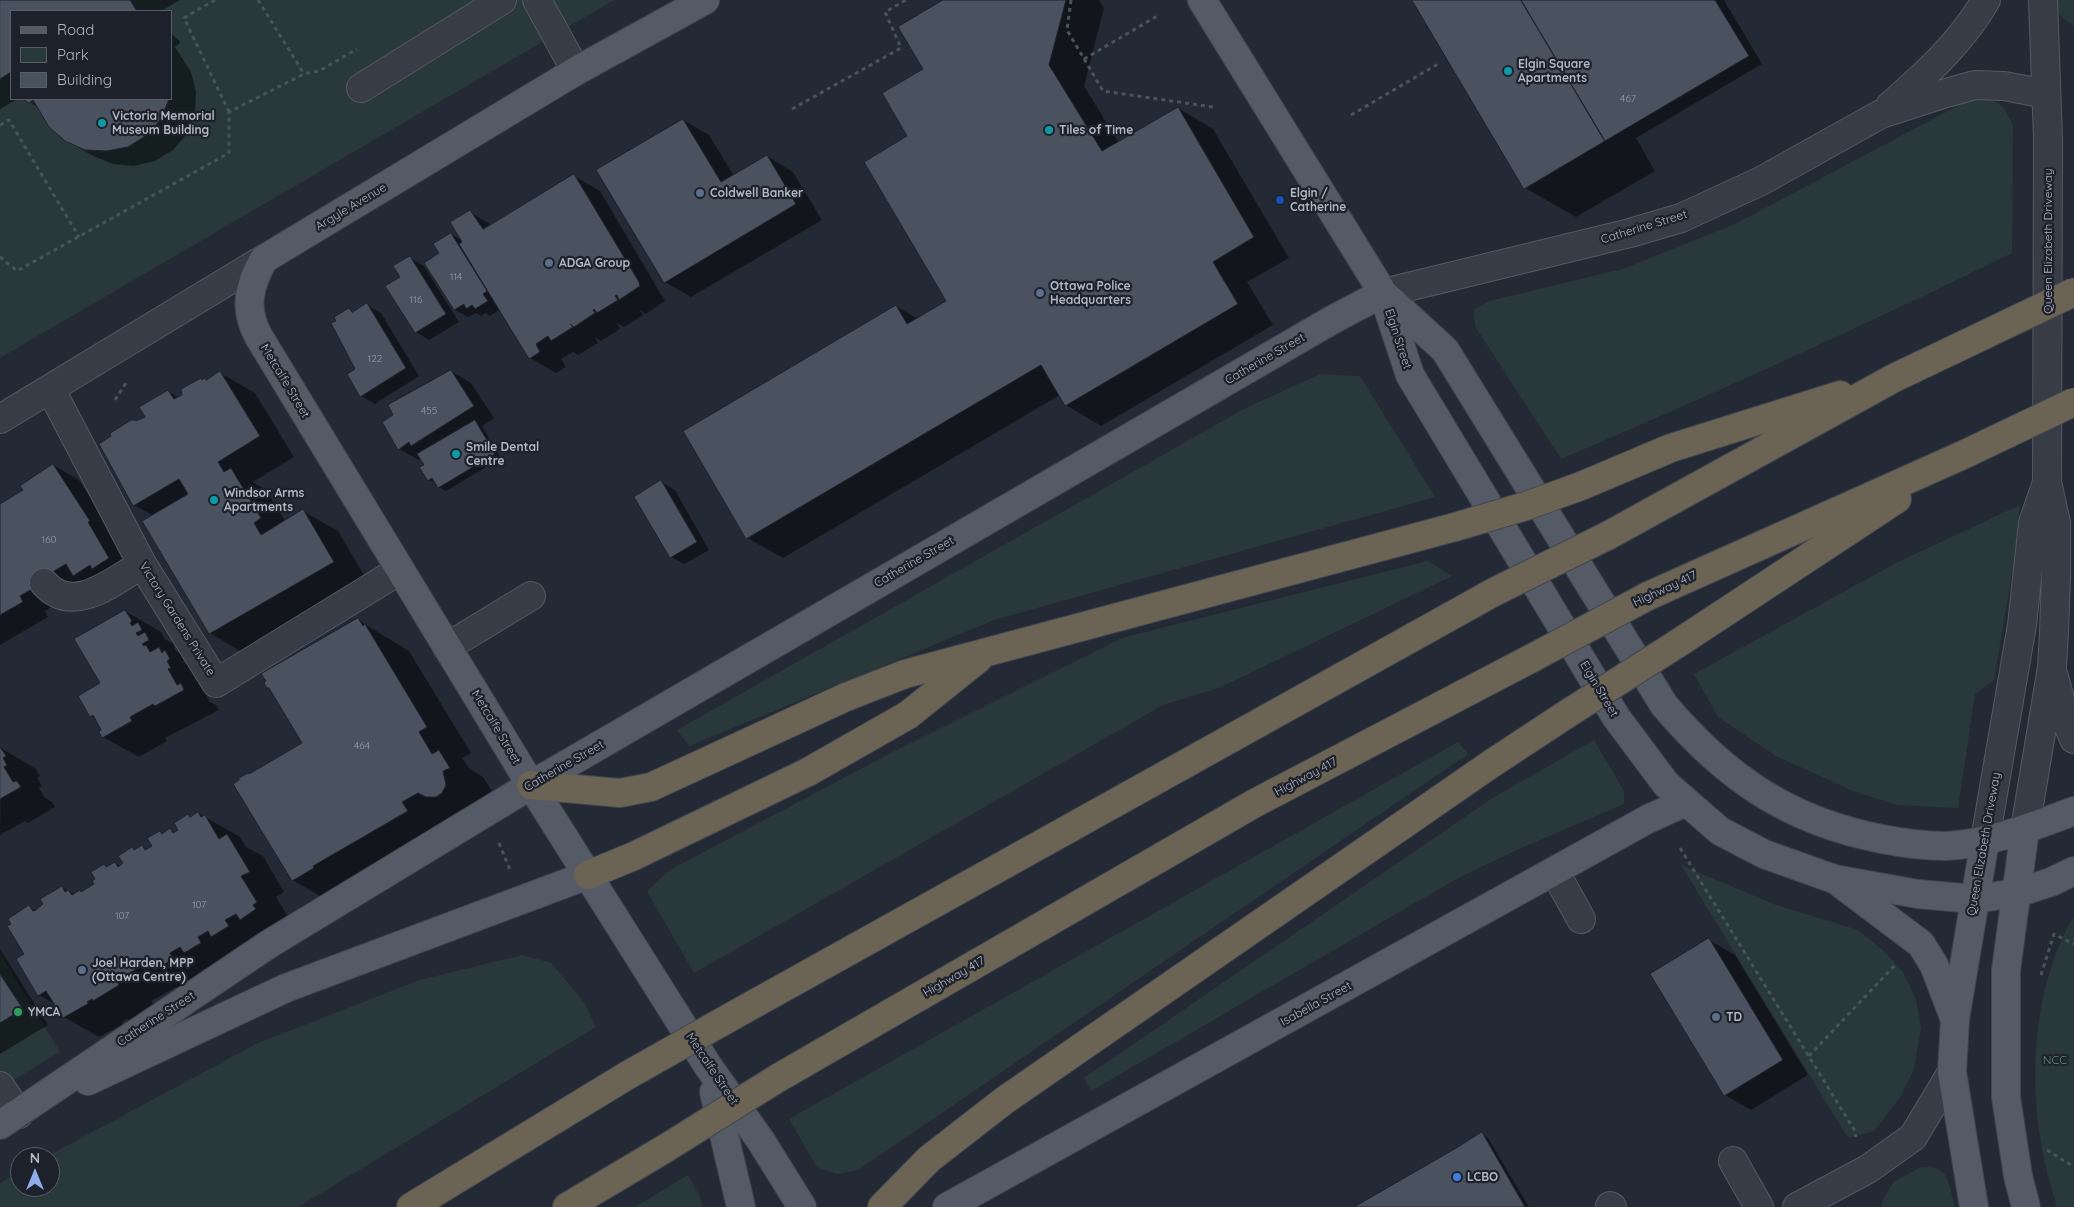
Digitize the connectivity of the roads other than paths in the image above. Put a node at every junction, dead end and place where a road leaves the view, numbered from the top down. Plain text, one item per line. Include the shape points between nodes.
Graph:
1 (502, 0) edge
2 (536, 0) edge
3 (705, 0) edge
4 (1202, 0) edge
5 (1986, 0) edge
6 (2043, 0) edge
7 (576, 71) junction
8 (361, 88) dead end
9 (2046, 94) junction
10 (1881, 114) junction
11 (264, 259) junction
12 (2074, 292) edge
13 (1383, 293) junction
14 (1894, 378) junction
15 (50, 390) junction
16 (2074, 402) edge
17 (0, 419) edge
18 (1965, 454) junction
19 (2047, 482) junction
20 (142, 564) junction
21 (400, 570) junction
22 (44, 583) dead end
23 (531, 596) dead end
24 (447, 647) junction
25 (983, 655) junction
26 (2052, 667) junction
27 (2074, 739) edge
28 (531, 785) junction
29 (1686, 802) junction
30 (2074, 811) edge
31 (2025, 829) junction
32 (1985, 840) junction
33 (2074, 870) edge
34 (1555, 872) junction
35 (588, 874) junction
36 (1834, 879) junction
37 (2016, 893) junction
38 (1974, 899) junction
39 (1581, 919) dead end
40 (1955, 1018) junction
41 (708, 1066) junction
42 (1952, 1072) junction
43 (0, 1086) edge
44 (9, 1119) edge
45 (1733, 1161) dead end
46 (956, 1205) edge
47 (411, 1207) edge
48 (568, 1207) edge
49 (741, 1207) edge
50 (802, 1207) edge
51 (882, 1207) edge
52 (1759, 1207) edge
53 (1796, 1207) edge
54 (1974, 1207) edge
55 (2026, 1207) edge

1 - 8 street
2 - 7 street
3 - 7 main road, Argyle Avenue
4 - 13 main road, Elgin Street
5 - 10 street via 1944,57
6 - 9 street, Queen Elizabeth Driveway
7 - 11 main road, Argyle Avenue
9 - 10 street via 2004,86 1975,85
9 - 19 street, Queen Elizabeth Driveway
10 - 13 street, Catherine Street via 1762,181 1681,218
11 - 15 street, Argyle Avenue
11 - 21 main road, Metcalfe Street via 251,285 251,324
12 - 14 highway, bridge
13 - 28 main road, Catherine Street
13 - 29 main road, Elgin Street via 1410,375 1616,717 1666,784
13 - 32 main road, Elgin Street via 1445,350 1659,697 1691,738 1729,771 1763,794 1822,824 1899,842 1947,846
14 - 25 highway, bridge via 1671,448 1526,506
14 - 47 highway, bridge via 1609,535 1494,592 736,1014 628,1075
15 - 17 street, Argyle Avenue
15 - 20 street, Victory Gardens Private
16 - 18 highway, Highway 417, bridge
18 - 48 highway, Highway 417, bridge via 1648,596 1255,803 778,1078
18 - 51 highway, bridge via 1467,781 1005,1100 929,1159
19 - 26 street, Queen Elizabeth Driveway via 2056,523
19 - 32 street, Queen Elizabeth Driveway via 2033,523 2022,625
20 - 21 street, Victory Gardens Private via 216,683
20 - 22 street via 82,597 61,596
21 - 24 main road, Metcalfe Street
23 - 24 street
24 - 28 main road, Metcalfe Street
25 - 28 highway via 913,672 846,697 651,787 620,792
25 - 35 highway via 908,715 808,772 634,856
26 - 27 street
26 - 31 street, Queen Elizabeth Driveway
28 - 35 main road, Metcalfe Street
28 - 44 main road, Catherine Street via 269,944
29 - 34 main road, Isabella Street via 1654,816
29 - 36 main road, Elgin Street via 1720,831 1755,850
30 - 31 main road, Elgin Street
31 - 32 main road, Elgin Street
31 - 37 main road, Queen Elizabeth Driveway
32 - 38 main road, Queen Elizabeth Driveway
33 - 37 main road, Elgin Street via 2051,882
34 - 39 street
34 - 46 main road, Isabella Street
35 - 41 main road, Metcalfe Street
35 - 44 main road via 286,988
36 - 38 main road, Elgin Street via 1918,894
36 - 40 main road via 1921,944 1934,965
37 - 38 main road, Elgin Street
37 - 55 main road, Queen Elizabeth Driveway via 2006,970 2006,1097
38 - 40 main road, Queen Elizabeth Driveway
40 - 42 main road, Queen Elizabeth Driveway
41 - 49 main road
41 - 50 main road, Metcalfe Street
42 - 53 street via 1913,1137 1868,1169
42 - 54 main road, Queen Elizabeth Driveway
43 - 44 street
45 - 52 street

